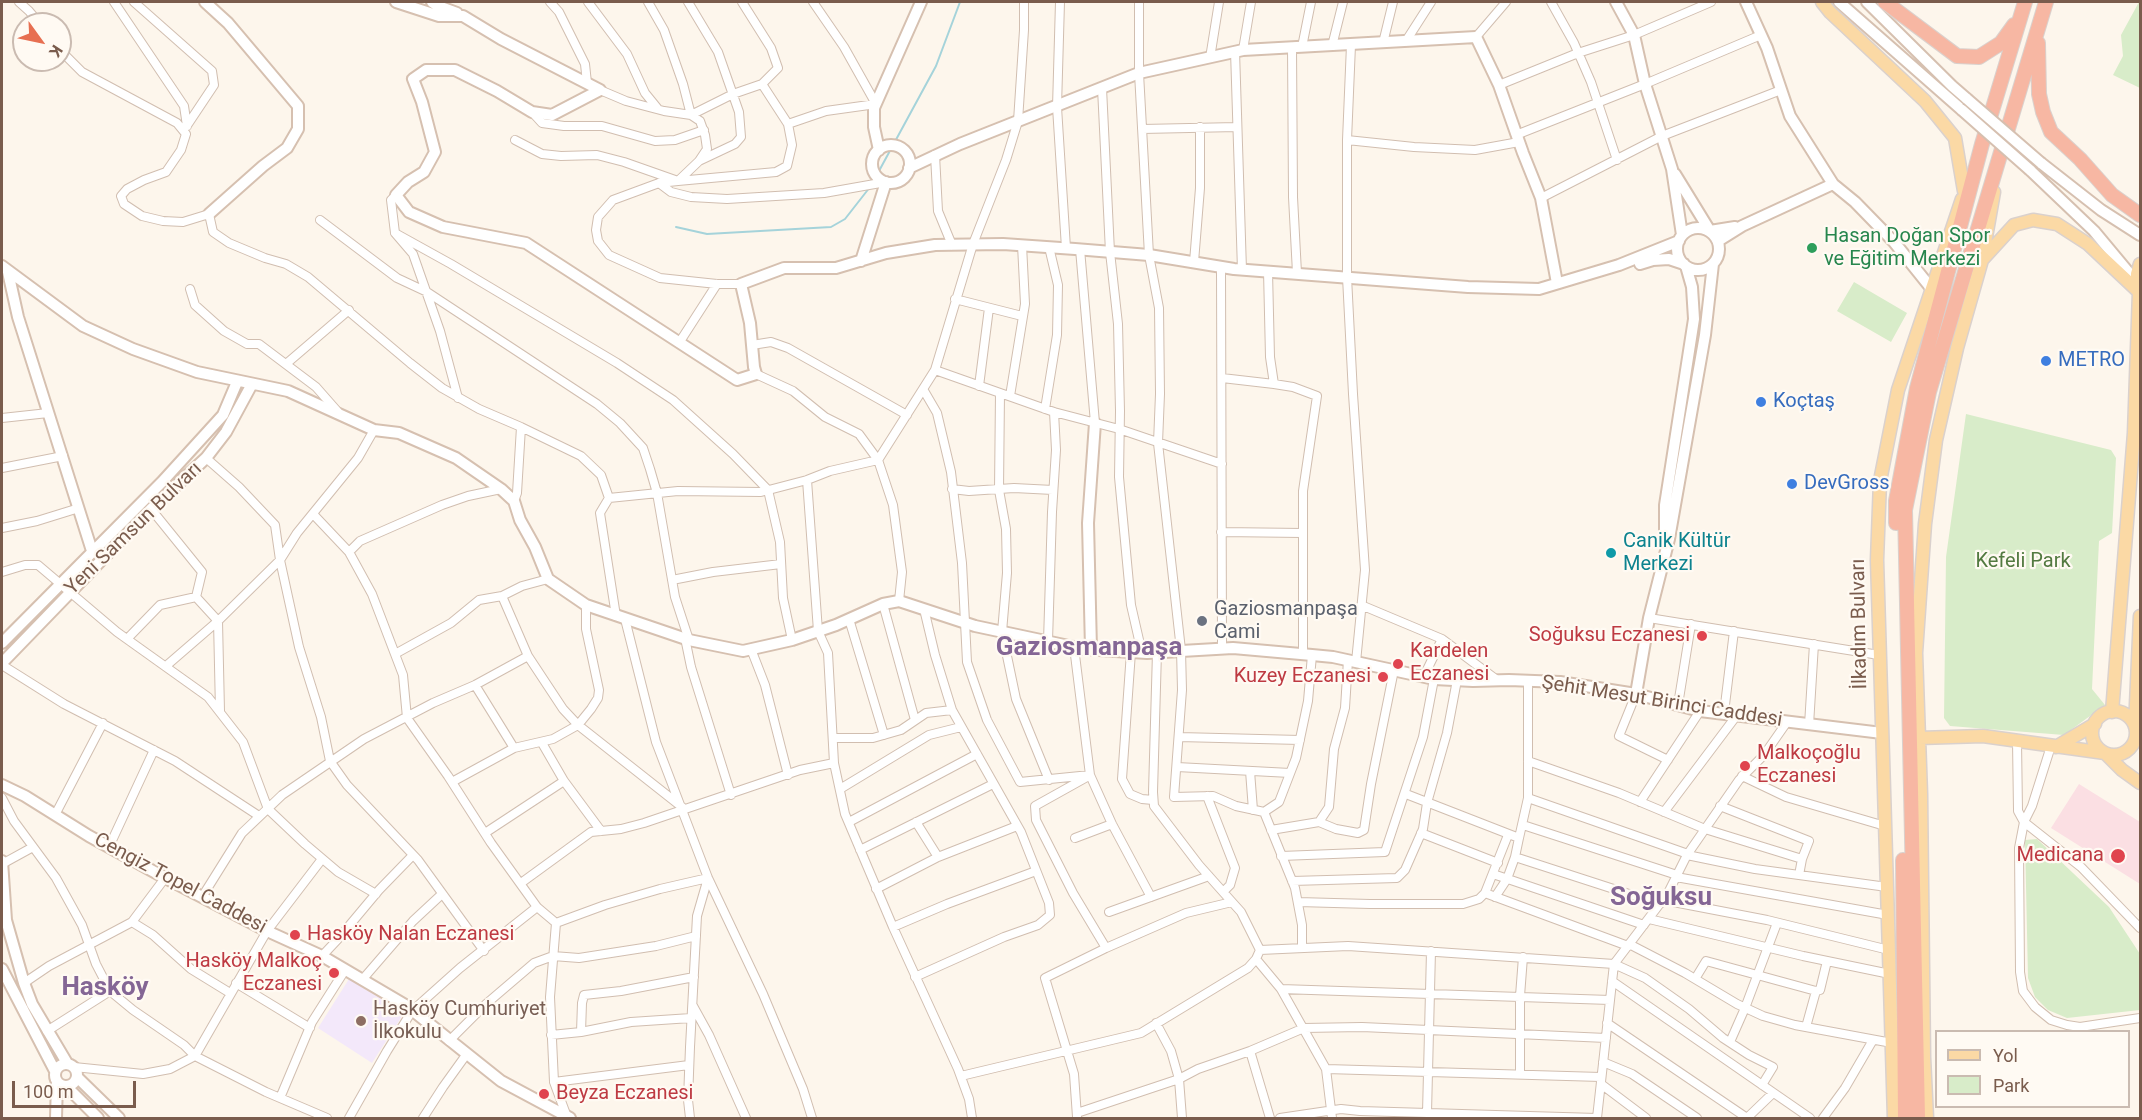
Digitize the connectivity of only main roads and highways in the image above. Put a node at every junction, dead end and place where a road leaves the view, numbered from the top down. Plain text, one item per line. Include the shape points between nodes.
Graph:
1 (1822, 2) edge
2 (2025, 2) edge
3 (2046, 2) edge
4 (1892, 4) edge
5 (2021, 16) junction
6 (2038, 29) junction
7 (1982, 144) junction
8 (2001, 154) junction
9 (1964, 191) junction
10 (2140, 215) edge
11 (1983, 260) junction
12 (2140, 264) edge
13 (2140, 293) edge
14 (1923, 390) junction
15 (2140, 616) edge
16 (2112, 712) junction
17 (2095, 724) junction
18 (2137, 735) edge
19 (1919, 738) junction
20 (2053, 746) junction
21 (2105, 753) junction
22 (2140, 783) edge
23 (1894, 1119) edge
24 (1905, 1119) edge
25 (1917, 1119) edge
26 (1927, 1119) edge

1 - 9 main road via 1925,101 1954,138
2 - 5 highway, İlkadım Bulvarı
3 - 6 highway, İlkadım Bulvarı
4 - 5 highway via 1957,56 1978,57 2001,42
5 - 7 highway, İlkadım Bulvarı
6 - 8 highway, İlkadım Bulvarı
6 - 10 highway via 2039,94 2051,132 2112,195
7 - 9 main road, İlkadım Bulvarı
7 - 14 highway, İlkadım Bulvarı
8 - 11 main road, İlkadım Bulvarı
8 - 14 highway, İlkadım Bulvarı
9 - 23 main road, İlkadım Bulvarı via 1898,390 1880,481 1879,655
11 - 13 main road via 2014,225 2033,220 2057,224 2088,244
11 - 19 main road, İlkadım Bulvarı via 1957,348 1930,482 1916,653
12 - 13 main road
13 - 16 main road via 2134,433
14 - 24 highway, İlkadım Bulvarı via 1896,501
14 - 25 highway, İlkadım Bulvarı via 1905,510
15 - 18 main road
16 - 17 main road
16 - 18 main road via 2126,715
17 - 20 main road
17 - 21 main road via 2095,744
18 - 21 main road via 2131,747 2119,755
19 - 20 main road via 1983,736
19 - 26 main road, İlkadım Bulvarı
20 - 21 main road
21 - 22 main road

